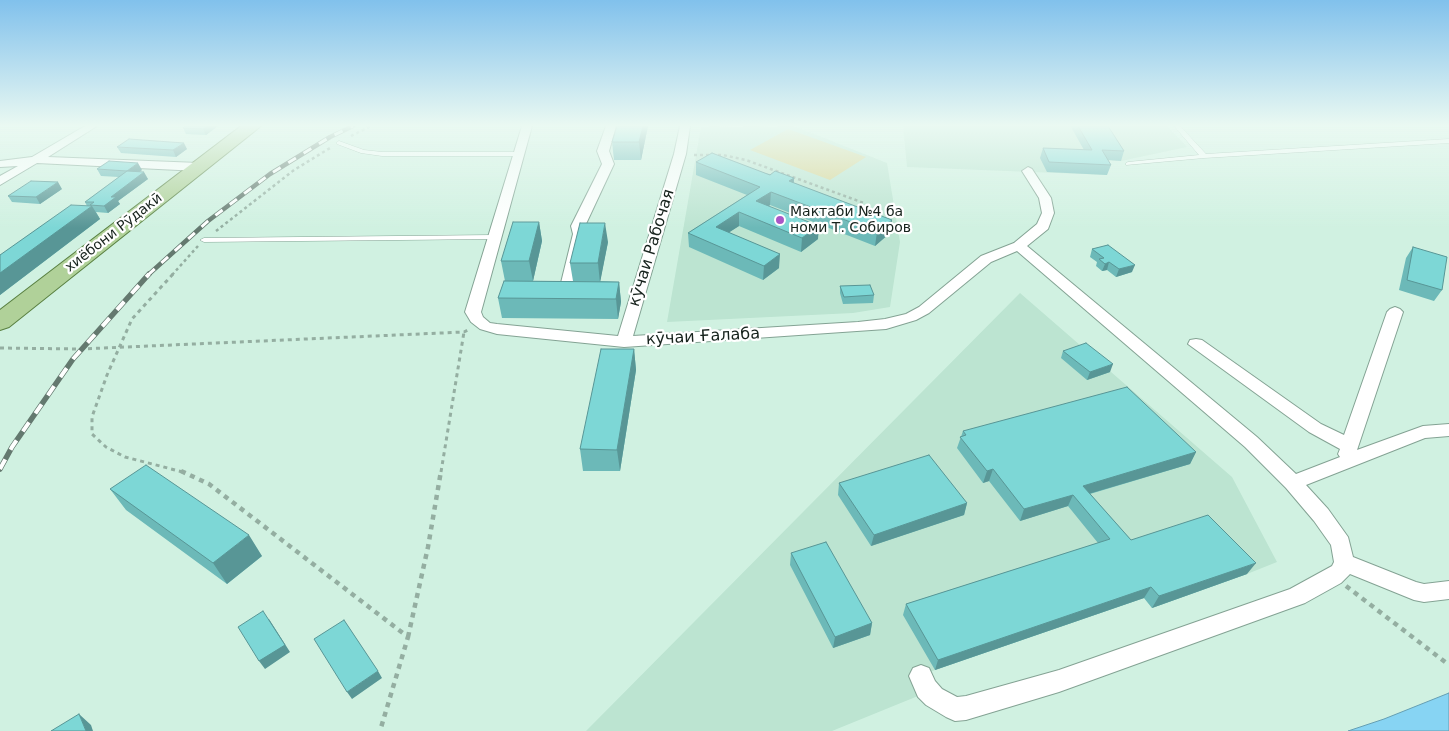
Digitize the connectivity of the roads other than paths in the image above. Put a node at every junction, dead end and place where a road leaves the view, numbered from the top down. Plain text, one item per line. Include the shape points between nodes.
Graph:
1 (36, 160) edge
2 (37, 160) edge
3 (40, 160) edge
4 (208, 160) edge
5 (516, 160) edge
6 (607, 160) edge
7 (678, 160) edge
8 (1165, 160) edge
9 (0, 164) edge
10 (1128, 164) dead end
11 (199, 167) junction
12 (1028, 171) dead end
13 (0, 182) edge
14 (494, 238) junction
15 (204, 240) road end
16 (1019, 246) junction
17 (566, 291) edge
18 (1395, 312) dead end
19 (0, 322) edge
20 (624, 342) junction
21 (1196, 344) dead end
22 (1449, 430) edge
23 (1348, 445) junction
24 (1345, 464) junction
25 (1293, 484) junction
26 (1344, 562) junction
27 (1449, 590) edge
28 (921, 676) dead end

1 - 9 street
2 - 13 street
3 - 11 street
4 - 11 main road, хиёбони Рӯдакӣ
5 - 14 street
6 - 17 street via 608,164 578,226 580,234
7 - 20 street, кӯчаи Рабочая
8 - 10 lane
11 - 19 main road, хиёбони Рӯдакӣ
12 - 16 street, кӯчаи Ғалаба via 1045,198 1048,213 1043,226
14 - 15 lane
14 - 20 street, кӯчаи Ғалаба via 475,302 474,312 480,323 497,329
16 - 20 street, кӯчаи Ғалаба via 986,259 924,310 886,324
16 - 25 street via 1251,442
18 - 23 street
21 - 23 street via 1315,428
22 - 24 street via 1423,432
23 - 24 street
24 - 25 street
25 - 26 street via 1341,543
26 - 27 street via 1414,591
26 - 28 street via 1334,577 1297,596 1059,681 966,708 955,709 934,697 926,689

